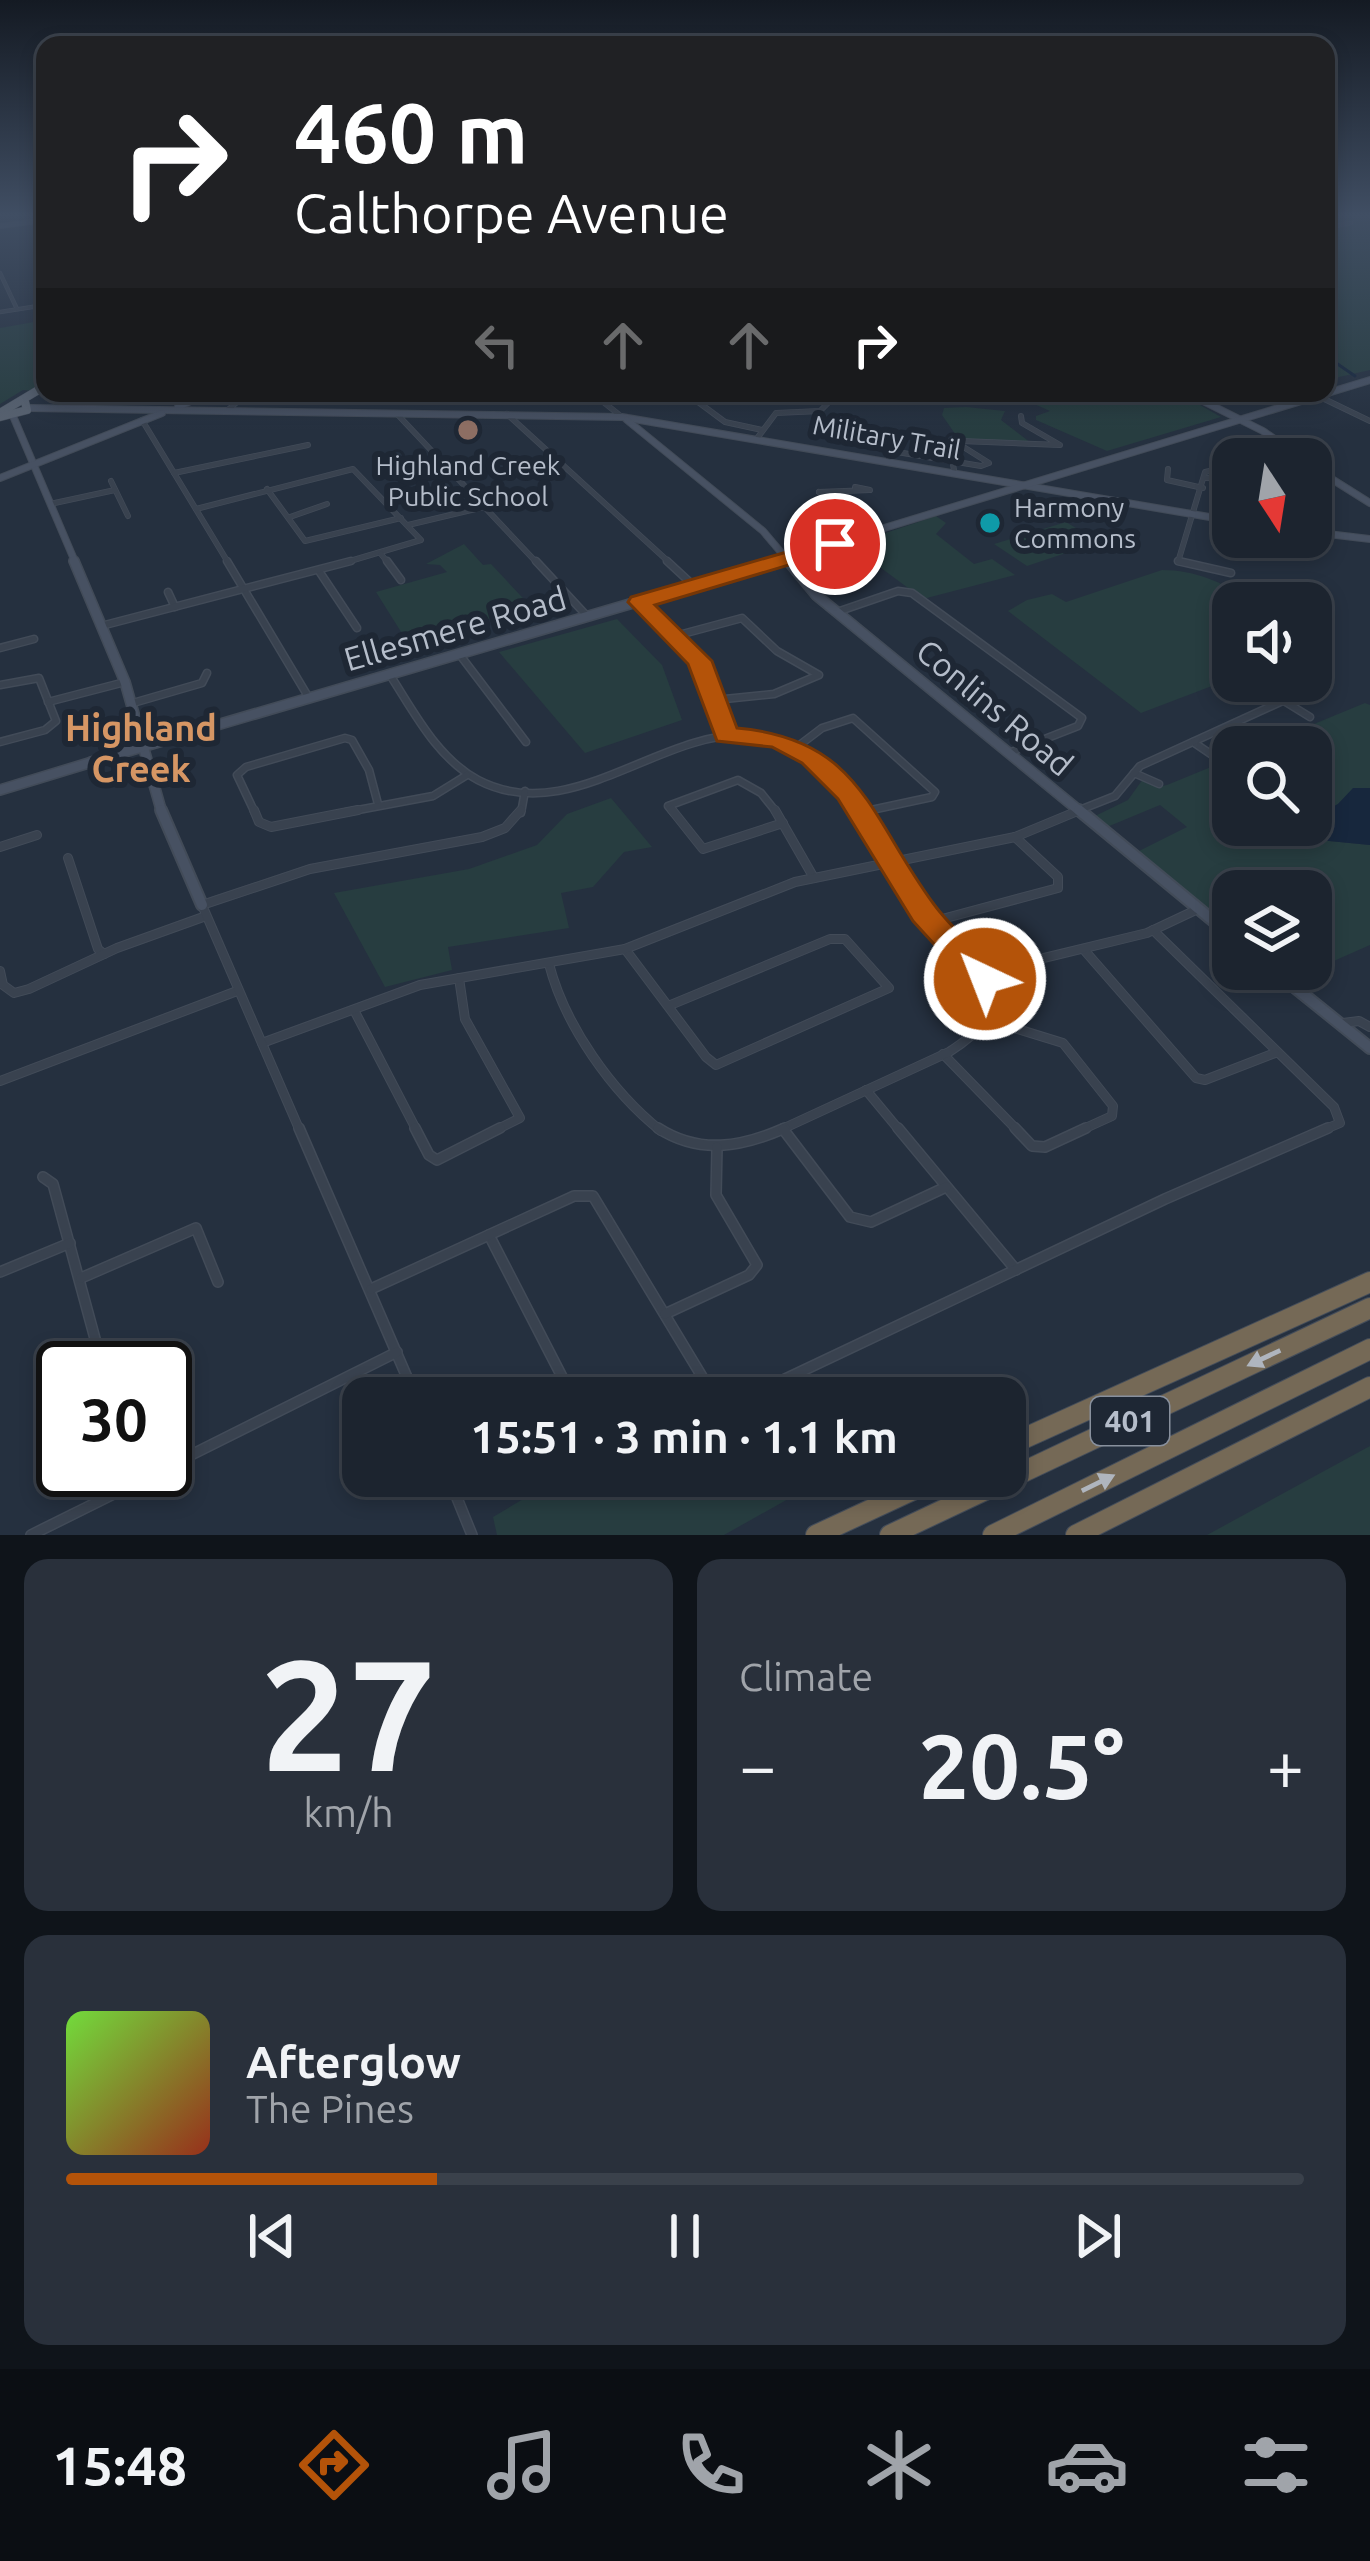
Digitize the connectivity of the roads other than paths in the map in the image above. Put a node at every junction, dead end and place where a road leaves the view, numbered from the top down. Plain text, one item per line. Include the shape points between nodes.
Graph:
1 (6, 287) edge
2 (36, 306) edge
3 (17, 309) junction
4 (0, 312) edge
5 (1370, 380) edge
6 (36, 389) edge
7 (1335, 391) edge
8 (36, 393) edge
9 (194, 402) edge
10 (237, 402) edge
11 (605, 402) edge
12 (698, 402) edge
13 (829, 402) edge
14 (1205, 402) edge
15 (1297, 402) edge
16 (1332, 402) edge
17 (27, 405) junction
18 (189, 405) junction
19 (144, 409) junction
20 (171, 409) junction
21 (228, 410) junction
22 (0, 413) edge
23 (396, 413) junction
24 (507, 414) junction
25 (13, 416) junction
26 (1021, 416) dead end
27 (622, 417) junction
28 (146, 419) junction
29 (1239, 419) junction
30 (1370, 419) edge
31 (761, 433) junction
32 (1269, 438) edge
33 (952, 441) junction
34 (308, 445) dead end
35 (888, 459) junction
36 (946, 460) junction
37 (33, 464) junction
38 (954, 466) junction
39 (1168, 469) dead end
40 (174, 473) junction
41 (1055, 475) junction
42 (0, 478) edge
43 (1002, 478) junction
44 (1212, 478) edge
45 (1332, 479) edge
46 (110, 481) dead end
47 (1029, 482) junction
48 (856, 487) dead end
49 (1059, 488) junction
50 (1203, 488) junction
51 (268, 489) junction
52 (115, 490) junction
53 (1006, 490) junction
54 (1370, 502) edge
55 (327, 504) dead end
56 (50, 505) junction
57 (484, 507) junction
58 (196, 509) junction
59 (1195, 514) junction
60 (128, 516) dead end
61 (290, 517) junction
62 (1212, 517) edge
63 (400, 518) junction
64 (408, 525) junction
65 (873, 532) junction
66 (1332, 534) edge
67 (1370, 539) edge
68 (381, 554) junction
69 (786, 560) junction
70 (318, 570) junction
71 (1231, 573) dead end
72 (401, 580) dead end
73 (694, 586) junction
74 (243, 589) junction
75 (168, 592) dead end
76 (639, 602) junction
77 (175, 607) junction
78 (837, 612) junction
79 (588, 617) junction
80 (101, 626) junction
81 (357, 628) dead end
82 (675, 636) junction
83 (34, 639) dead end
84 (0, 648) edge
85 (460, 655) junction
86 (207, 673) dead end
87 (390, 675) junction
88 (125, 682) junction
89 (0, 685) edge
90 (309, 698) junction
91 (715, 700) junction
92 (48, 702) junction
93 (1282, 702) edge
94 (1286, 702) edge
95 (133, 703) junction
96 (1310, 717) dead end
97 (726, 735) junction
98 (0, 742) edge
99 (526, 742) dead end
100 (1193, 742) junction
101 (143, 747) junction
102 (797, 747) junction
103 (1008, 753) junction
104 (1212, 755) edge
105 (1134, 773) junction
106 (467, 776) junction
107 (1159, 784) dead end
108 (0, 790) edge
109 (525, 791) junction
110 (378, 804) junction
111 (861, 812) junction
112 (1079, 812) junction
113 (783, 823) junction
114 (37, 835) dead end
115 (1015, 837) junction
116 (0, 847) edge
117 (68, 858) dead end
118 (891, 863) junction
119 (814, 878) junction
120 (1198, 909) junction
121 (204, 911) junction
122 (1212, 920) edge
123 (931, 922) junction
124 (1153, 930) junction
125 (625, 949) junction
126 (1085, 951) junction
127 (104, 954) junction
128 (549, 964) junction
129 (0, 971) edge
130 (982, 973) junction
131 (459, 978) junction
132 (1298, 990) edge
133 (237, 991) junction
134 (668, 1006) junction
135 (353, 1009) junction
136 (988, 1020) junction
137 (1340, 1024) junction
138 (1370, 1027) edge
139 (262, 1042) junction
140 (1370, 1048) edge
141 (1275, 1053) junction
142 (943, 1054) junction
143 (0, 1081) edge
144 (866, 1090) junction
145 (783, 1129) junction
146 (717, 1147) junction
147 (44, 1177) dead end
148 (946, 1187) junction
149 (489, 1235) junction
150 (70, 1243) junction
151 (1016, 1270) junction
152 (0, 1272) edge
153 (82, 1278) junction
154 (218, 1282) dead end
155 (1370, 1282) edge
156 (371, 1288) junction
157 (1370, 1308) edge
158 (665, 1314) junction
159 (97, 1341) edge
160 (1370, 1349) edge
161 (398, 1352) junction
162 (408, 1377) edge
163 (562, 1377) edge
164 (702, 1377) edge
165 (789, 1377) edge
166 (1370, 1387) edge
167 (1026, 1438) edge
168 (192, 1455) edge
169 (107, 1497) edge
170 (457, 1497) edge
171 (898, 1497) edge
172 (32, 1535) edge
173 (472, 1535) edge
174 (816, 1535) edge
175 (890, 1535) edge
176 (993, 1535) edge
177 (1076, 1535) edge

1 - 3 street
2 - 3 street
3 - 4 street
5 - 7 street, Ellesmere Road
6 - 22 main road
8 - 17 main road
9 - 18 street
10 - 21 street
11 - 27 street
12 - 31 street via 725,422
13 - 31 street via 820,411 777,414
14 - 29 street
15 - 29 street, Ellesmere Road
16 - 30 street
17 - 19 street, Military Trail
17 - 22 main road
17 - 25 main road
18 - 20 street, Military Trail
18 - 21 street, Military Trail
19 - 20 street, Military Trail
19 - 28 street
20 - 28 street
21 - 23 street, Military Trail
22 - 25 main road
23 - 24 street, Military Trail
23 - 57 street
24 - 27 street, Military Trail
24 - 73 street
25 - 37 street
26 - 33 street via 1060,445
27 - 31 street, Military Trail
27 - 69 street, Conlins Road via 763,531
28 - 37 street
28 - 40 street
29 - 32 street
29 - 41 street, Ellesmere Road
31 - 35 street, Military Trail
33 - 36 street via 941,443
33 - 38 street
33 - 38 street via 989,463
34 - 40 street
35 - 36 street via 891,451
35 - 38 street, Military Trail
36 - 38 street
37 - 42 street
37 - 56 street
38 - 43 street, Military Trail
39 - 50 street via 1167,480
40 - 58 street
41 - 47 street, Ellesmere Road
41 - 49 street
43 - 47 street, Military Trail
43 - 53 street
44 - 50 street
45 - 54 street
46 - 52 street
47 - 49 street, Military Trail
47 - 53 street, Ellesmere Road
48 - 65 street via 819,492
49 - 59 street, Military Trail
50 - 59 street
51 - 58 street
51 - 61 street
51 - 63 street via 353,469
52 - 56 street
52 - 60 street
53 - 65 street, Ellesmere Road
55 - 61 street
56 - 80 street
57 - 64 street
57 - 79 street
58 - 74 street
59 - 62 street, Military Trail
59 - 71 street via 1178,562
61 - 63 street via 305,542
63 - 64 street
64 - 68 street via 420,541
65 - 69 street, Ellesmere Road
66 - 67 street
68 - 70 street
68 - 72 street
69 - 73 street, Ellesmere Road
69 - 78 street, Conlins Road
70 - 74 street
70 - 81 street
73 - 76 street, Ellesmere Road
74 - 77 street
74 - 90 street
75 - 77 street
76 - 79 street, Ellesmere Road
76 - 82 street
77 - 80 street
78 - 103 street, Conlins Road
78 - 103 street via 912,593 1082,718
79 - 85 street, Ellesmere Road
80 - 88 street
82 - 91 street via 699,661
82 - 91 street via 742,618 819,675 774,694
83 - 84 street
85 - 87 street, Ellesmere Road
85 - 99 street
86 - 95 street via 202,683
87 - 90 street, Ellesmere Road
87 - 106 street
88 - 92 street
88 - 95 street
89 - 92 street via 39,678
90 - 101 street, Ellesmere Road
91 - 97 street
92 - 98 street via 51,727
93 - 100 street
94 - 96 street
95 - 101 street
97 - 102 street
97 - 109 street via 569,785
100 - 104 street
100 - 105 street
101 - 108 street, Ellesmere Road
101 - 121 street via 152,790
102 - 111 street
102 - 111 street via 854,718 935,792
103 - 112 street, Conlins Road
105 - 107 street
105 - 112 street via 1115,796
106 - 109 street
106 - 110 street via 433,796
109 - 121 street via 520,817 506,828 309,869
110 - 110 street via 366,762 345,738 238,772 262,826
111 - 118 street
112 - 115 street
112 - 120 street, Conlins Road
113 - 113 street via 743,779 668,806 703,848
113 - 119 street
114 - 116 street
115 - 118 street
115 - 123 street via 1061,885
117 - 127 street
118 - 119 street
118 - 123 street
119 - 125 street
120 - 122 street, Conlins Road
120 - 124 street
121 - 127 street
121 - 133 street
123 - 130 street
124 - 126 street
124 - 141 street
125 - 128 street
125 - 134 street
126 - 130 street
126 - 141 street via 1196,1078
127 - 129 street via 78,972 14,993
128 - 131 street
128 - 146 street via 559,1001 641,1118 671,1138
130 - 136 street
131 - 135 street
131 - 135 street via 465,1018 520,1118 437,1160
132 - 137 street
133 - 139 street
133 - 143 street
134 - 134 street via 716,1065 889,988 845,938 830,939
135 - 139 street
136 - 142 street
136 - 142 street via 1063,1043 1113,1106 1112,1116 1032,1146
137 - 138 street
137 - 140 street
139 - 156 street
141 - 151 street via 1339,1112 1340,1124
142 - 144 street
144 - 145 street
144 - 148 street
145 - 146 street
145 - 148 street via 860,1222
146 - 158 street via 716,1195 757,1265
147 - 150 street
148 - 151 street
149 - 156 street
149 - 158 street via 574,1196 593,1196
149 - 163 street
150 - 152 street
150 - 153 street
151 - 165 street
153 - 154 street via 196,1228
153 - 159 street
155 - 167 highway, 401
156 - 161 street
157 -> 175 highway, 401
158 - 164 street
176 -> 160 highway, 401
161 - 162 street
161 - 168 street
166 - 177 highway, 401
169 - 172 street
170 - 173 street
171 - 174 highway

